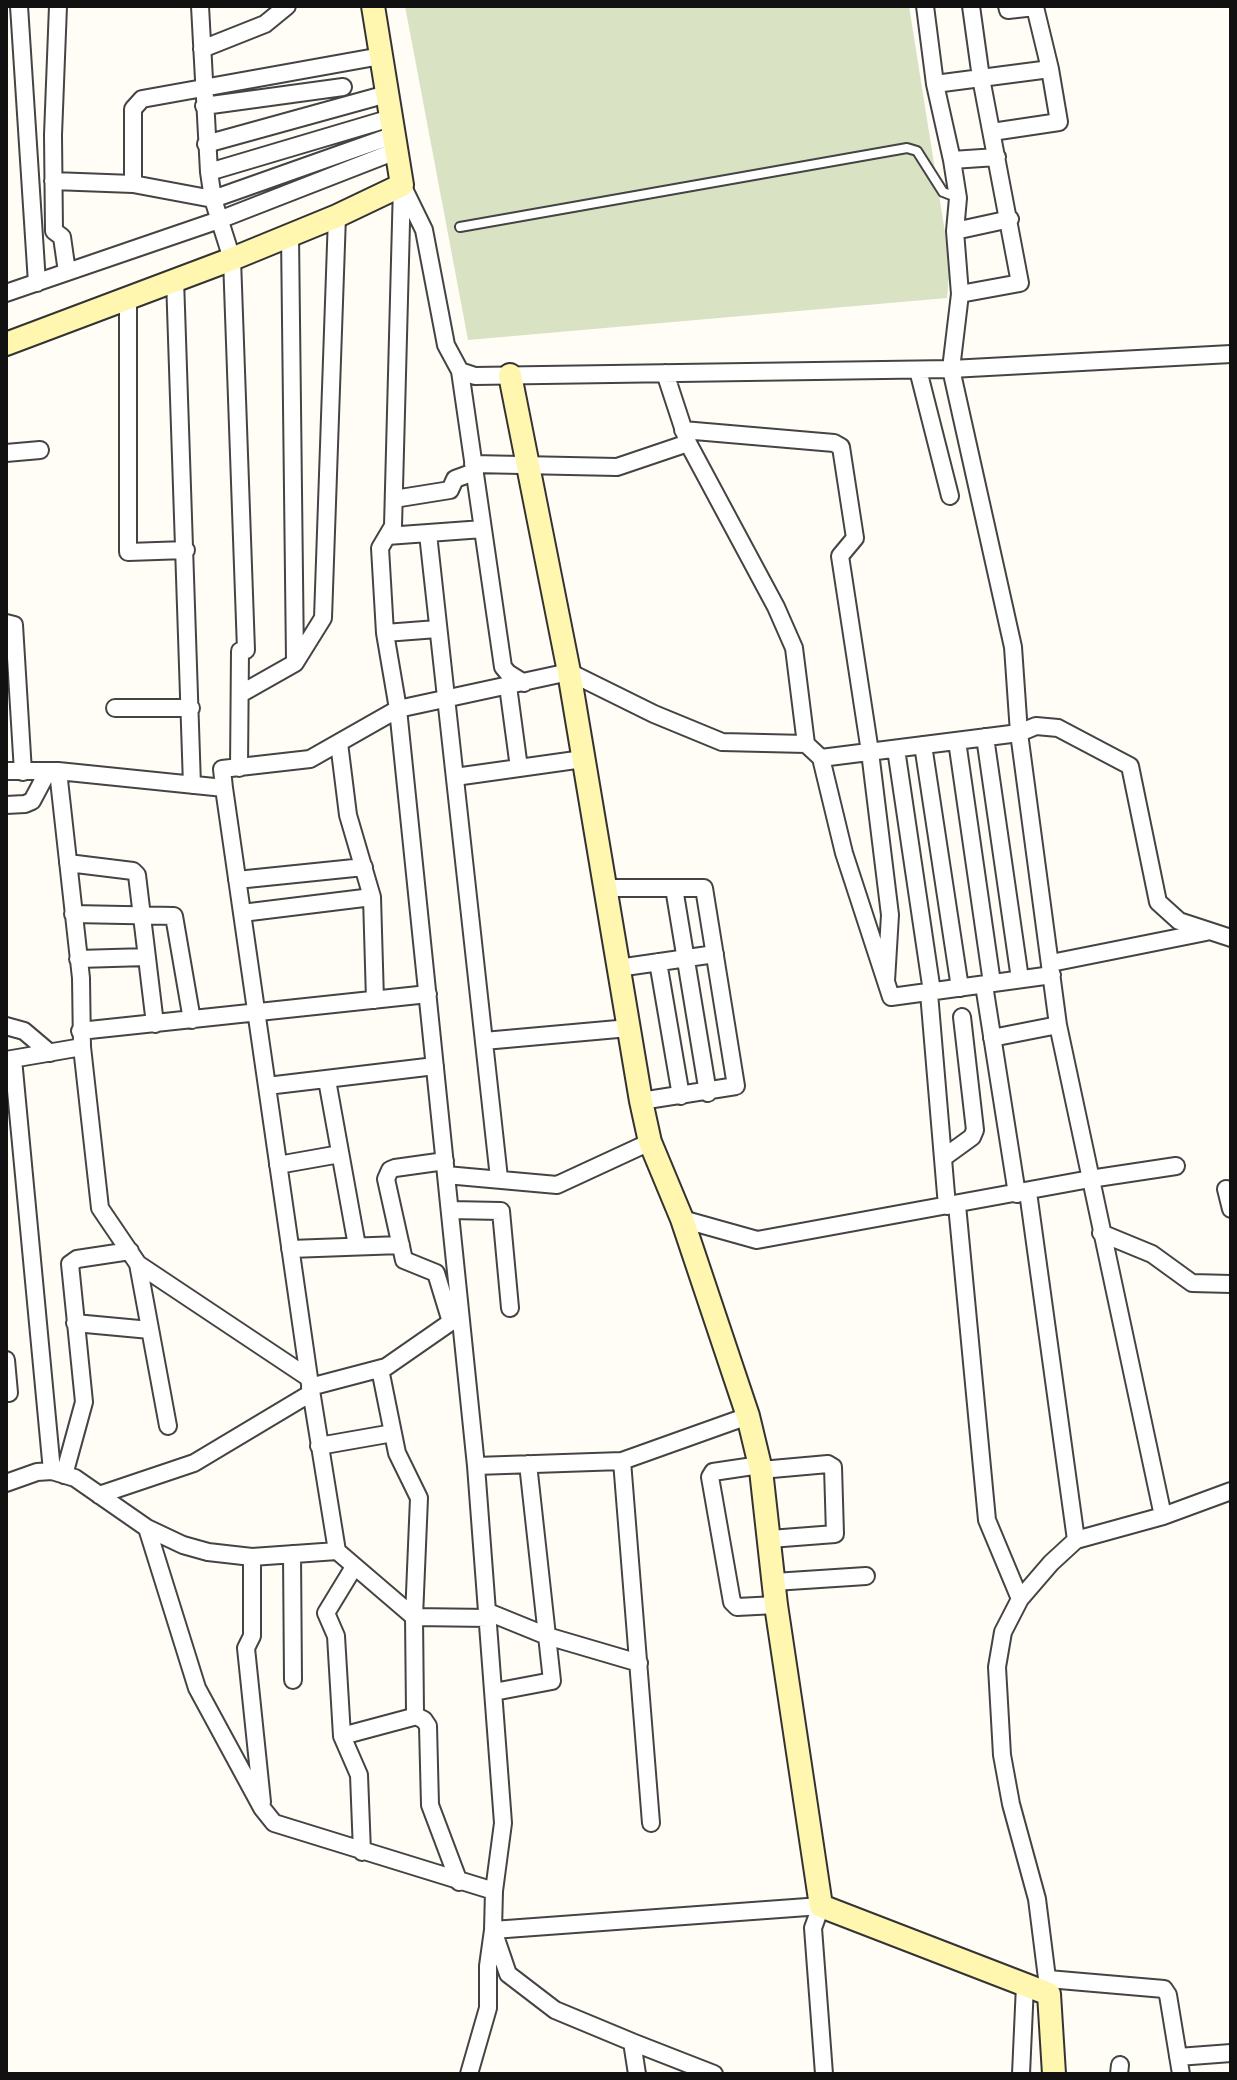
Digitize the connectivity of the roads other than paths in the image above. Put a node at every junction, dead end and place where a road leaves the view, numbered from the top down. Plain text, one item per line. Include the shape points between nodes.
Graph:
1 (19, 6) edge
2 (58, 6) edge
3 (200, 6) edge
4 (287, 6) edge
5 (373, 6) edge
6 (925, 6) edge
7 (971, 6) edge
8 (1007, 6) edge
9 (202, 49) junction
10 (381, 56) junction
11 (1050, 69) junction
12 (981, 78) junction
13 (24, 84) junction
14 (935, 84) junction
15 (6, 87) edge
16 (203, 87) junction
17 (343, 87) dead end
18 (387, 94) junction
19 (204, 106) junction
20 (992, 132) junction
21 (394, 135) junction
22 (206, 144) junction
23 (997, 157) junction
24 (952, 160) junction
25 (209, 172) junction
26 (53, 181) junction
27 (133, 184) junction
28 (402, 185) junction
29 (958, 198) junction
30 (213, 199) junction
31 (337, 216) junction
32 (1010, 219) junction
33 (219, 220) junction
34 (460, 227) dead end
35 (955, 231) junction
36 (290, 235) junction
37 (232, 259) junction
38 (67, 272) junction
39 (175, 279) junction
40 (37, 283) junction
41 (6, 293) edge
42 (960, 294) junction
43 (128, 296) junction
44 (6, 344) edge
45 (1231, 354) edge
46 (951, 369) junction
47 (918, 370) junction
48 (460, 371) junction
49 (665, 373) junction
50 (510, 375) junction
51 (686, 436) junction
52 (40, 450) dead end
53 (6, 453) edge
54 (528, 464) junction
55 (474, 468) junction
56 (950, 496) dead end
57 (394, 499) junction
58 (483, 529) junction
59 (428, 534) junction
60 (387, 536) junction
61 (186, 550) junction
62 (6, 623) edge
63 (437, 629) junction
64 (385, 633) junction
65 (295, 663) junction
66 (569, 672) junction
67 (516, 684) junction
68 (242, 693) junction
69 (446, 698) junction
70 (115, 708) dead end
71 (191, 708) junction
72 (398, 709) junction
73 (1019, 733) junction
74 (985, 737) junction
75 (957, 741) junction
76 (339, 743) junction
77 (806, 744) junction
78 (923, 745) junction
79 (896, 749) junction
80 (870, 752) junction
81 (821, 758) junction
82 (583, 759) junction
83 (239, 768) junction
84 (519, 768) junction
85 (6, 771) edge
86 (53, 771) junction
87 (23, 772) junction
88 (455, 777) junction
89 (192, 785) junction
90 (224, 788) junction
91 (6, 805) edge
92 (936, 830) junction
93 (909, 835) junction
94 (68, 863) junction
95 (364, 867) junction
96 (237, 880) junction
97 (605, 888) junction
98 (674, 888) junction
99 (372, 897) junction
100 (242, 913) junction
101 (73, 914) junction
102 (142, 915) junction
103 (1209, 931) junction
104 (1231, 938) edge
105 (715, 954) junction
106 (147, 957) junction
107 (78, 959) junction
108 (685, 959) junction
109 (658, 962) junction
110 (618, 968) junction
111 (1052, 969) junction
112 (1020, 979) junction
113 (886, 981) junction
114 (988, 984) junction
115 (960, 988) junction
116 (930, 993) junction
117 (428, 994) junction
118 (375, 1000) junction
119 (256, 1011) junction
120 (962, 1017) dead end
121 (192, 1020) junction
122 (155, 1024) junction
123 (1058, 1025) junction
124 (6, 1026) edge
125 (629, 1028) junction
126 (992, 1038) junction
127 (81, 1039) junction
128 (484, 1041) junction
129 (50, 1053) junction
130 (10, 1060) edge
131 (435, 1066) junction
132 (327, 1080) junction
133 (267, 1086) junction
134 (708, 1093) junction
135 (681, 1096) junction
136 (641, 1101) junction
137 (650, 1142) junction
138 (340, 1154) junction
139 (943, 1158) junction
140 (278, 1165) junction
141 (1176, 1166) dead end
142 (446, 1168) junction
143 (499, 1178) junction
144 (1090, 1179) junction
145 (1226, 1189) dead end
146 (1023, 1193) junction
147 (952, 1206) junction
148 (1231, 1209) edge
149 (450, 1210) junction
150 (682, 1219) junction
151 (1101, 1233) junction
152 (401, 1245) junction
153 (357, 1246) junction
154 (290, 1249) junction
155 (134, 1257) junction
156 (1231, 1284) edge
157 (510, 1308) dead end
158 (456, 1318) junction
159 (75, 1323) junction
160 (150, 1330) junction
161 (6, 1360) edge
162 (380, 1369) junction
163 (310, 1386) junction
164 (9, 1393) dead end
165 (748, 1416) junction
166 (168, 1426) dead end
167 (393, 1433) junction
168 (319, 1446) junction
169 (622, 1461) junction
170 (528, 1464) junction
171 (476, 1466) junction
172 (760, 1468) junction
173 (58, 1473) junction
174 (6, 1483) edge
175 (1231, 1491) edge
176 (99, 1495) junction
177 (1163, 1516) junction
178 (147, 1528) junction
179 (770, 1539) junction
180 (1076, 1540) junction
181 (337, 1551) junction
182 (292, 1554) junction
183 (252, 1557) junction
184 (354, 1567) junction
185 (866, 1576) dead end
186 (774, 1582) junction
187 (1020, 1599) junction
188 (776, 1605) junction
189 (488, 1615) junction
190 (414, 1617) junction
191 (547, 1636) junction
192 (639, 1663) junction
193 (293, 1680) dead end
194 (494, 1692) junction
195 (414, 1715) junction
196 (342, 1736) junction
197 (262, 1808) junction
198 (651, 1823) dead end
199 (362, 1852) junction
200 (459, 1882) junction
201 (494, 1891) junction
202 (821, 1906) junction
203 (493, 1930) junction
204 (1025, 1985) junction
205 (1049, 1987) junction
206 (632, 2042) junction
207 (1231, 2053) edge
208 (1179, 2066) edge
209 (469, 2074) edge
210 (637, 2074) edge
211 (714, 2074) edge
212 (824, 2074) edge
213 (1021, 2074) edge
214 (1054, 2074) edge

1 - 13 street
2 - 26 street
3 - 9 street
4 - 9 street via 265,24
5 - 10 street
6 - 14 street
7 - 12 street
8 - 11 street via 1035,7
9 - 16 street
10 - 16 street
10 - 18 street
11 - 12 street
11 - 20 street via 1059,122
12 - 14 street
12 - 20 street
13 - 15 street
13 - 40 street
14 - 24 street
16 - 19 street
16 - 27 street via 137,103
17 - 19 street
18 - 21 street
18 - 22 street
19 - 22 street
20 - 23 street
21 - 25 street
21 - 28 street
21 - 30 street
21 - 33 street
22 - 25 street
23 - 24 street
23 - 32 street
24 - 29 street
25 - 30 street
26 - 27 street
26 - 38 street via 54,231 62,237
27 - 30 street
28 - 31 street
28 - 48 street via 424,230 446,345
28 - 57 street
29 - 34 lane via 943,192 917,151 907,148
29 - 35 street
30 - 33 street
31 - 36 street
31 - 65 street via 323,618
32 - 35 street
32 - 42 street via 1020,283
33 - 37 street
33 - 38 street
35 - 42 street
36 - 37 street
36 - 65 street
37 - 39 street
37 - 68 street via 246,650 240,651
38 - 40 street
39 - 43 street
39 - 61 street
40 - 41 street
42 - 46 street
43 - 44 street
43 - 61 street via 128,552
45 - 46 street
46 - 47 street
46 - 73 street via 1013,647
47 - 49 street
47 - 56 street
48 - 50 street
48 - 55 street
49 - 50 street
49 - 51 street
50 - 54 street
51 - 54 street via 617,467
51 - 77 street via 794,648
51 - 80 street via 841,447 855,538 840,556
52 - 53 street
54 - 55 street
54 - 66 street
55 - 57 street via 455,479 450,490
55 - 58 street
57 - 60 street via 393,526
58 - 59 street
58 - 67 street via 503,667
59 - 60 street
59 - 63 street
60 - 64 street via 380,548
61 - 71 street
62 - 87 street via 14,625
63 - 64 street
63 - 69 street
64 - 72 street
65 - 68 street
66 - 67 street
66 - 77 street via 722,742
66 - 82 street
67 - 69 street
67 - 84 street
68 - 83 street
69 - 72 street
69 - 88 street
70 - 71 street
71 - 89 street
72 - 76 street
72 - 117 street
73 - 74 street
73 - 103 street via 1036,726 1058,728 1130,766 1158,902 1179,921
73 - 111 street
74 - 75 street
74 - 112 street
75 - 78 street
75 - 114 street
76 - 83 street via 310,759
76 - 95 street via 348,815
77 - 81 street
78 - 79 street
78 - 92 street
79 - 80 street
79 - 93 street
80 - 81 street
80 - 113 street via 890,915
81 - 113 street via 841,842
82 - 84 street
82 - 97 street
83 - 90 street via 222,769
84 - 88 street
85 - 87 street
86 - 87 street
86 - 89 street
86 - 91 street via 32,801
86 - 94 street
88 - 128 street
89 - 90 street
90 - 96 street
92 - 93 street
92 - 115 street
93 - 116 street
94 - 101 street
94 - 102 street via 135,873
95 - 96 street
95 - 99 street
96 - 100 street
97 - 98 street
97 - 110 street
98 - 105 street via 704,888
98 - 108 street
99 - 100 street
99 - 118 street
100 - 119 street
101 - 102 street
101 - 107 street
102 - 106 street
102 - 121 street via 175,917
103 - 104 street
103 - 111 street
105 - 108 street
105 - 134 street via 736,1086
106 - 107 street
106 - 122 street
107 - 127 street
108 - 109 street
108 - 134 street
109 - 110 street
109 - 135 street
110 - 125 street
111 - 112 street
111 - 123 street
112 - 114 street
113 - 116 street via 893,998
114 - 115 street
114 - 126 street
115 - 116 street
116 - 139 street
117 - 118 street
117 - 131 street
118 - 119 street
119 - 121 street
119 - 133 street
120 - 139 street via 975,1130
121 - 122 street
122 - 127 street
123 - 126 street
123 - 144 street
124 - 129 street via 24,1031
125 - 128 street
125 - 136 street
126 - 146 street
127 - 129 street
127 - 155 street via 100,1208
128 - 143 street
129 - 130 street
130 - 173 street
131 - 132 street
131 - 142 street
132 - 133 street
132 - 138 street
133 - 140 street
134 - 135 street
135 - 136 street
136 - 137 street
137 - 143 street via 557,1185
137 - 150 street
138 - 140 street
138 - 153 street
139 - 147 street
140 - 154 street
141 - 144 street
142 - 143 street
142 - 149 street
142 - 152 street via 395,1168 387,1174
144 - 146 street
144 - 151 street
145 - 148 street
146 - 147 street
146 - 180 street
147 - 150 street via 757,1240
147 - 187 street via 987,1520
149 - 157 street via 503,1213
149 - 158 street
150 - 165 street
151 - 156 street via 1152,1254 1192,1283
151 - 177 street
152 - 153 street
152 - 158 street via 405,1261 436,1273
153 - 154 street
154 - 163 street
155 - 159 street via 73,1261 69,1269
155 - 160 street
155 - 163 street
158 - 162 street
158 - 171 street
159 - 160 street
159 - 173 street via 84,1408
160 - 166 street
161 - 164 street
162 - 163 street
162 - 167 street
163 - 168 street
163 - 176 street via 194,1463
165 - 169 street
165 - 172 street
167 - 168 street
167 - 190 street via 419,1498
168 - 181 street
169 - 170 street
169 - 192 street
170 - 171 street
170 - 191 street
171 - 189 street
172 - 179 street
172 - 179 street via 833,1467 835,1534
172 - 188 street via 713,1472 710,1477 732,1602 737,1607
173 - 174 street via 37,1472
173 - 176 street
175 - 177 street
176 - 178 street
177 - 180 street
178 - 183 street via 196,1548
178 - 197 street via 197,1688
179 - 186 street
180 - 187 street
181 - 182 street
181 - 184 street
182 - 183 street
182 - 193 street
183 - 197 street via 252,1636 246,1648
184 - 190 street
184 - 196 street via 326,1613 336,1636
185 - 186 street
186 - 188 street
187 - 205 street via 1003,1632 997,1667 1002,1755 1037,1899
188 - 202 street
189 - 190 street
189 - 191 street
189 - 194 street
190 - 195 street
191 - 192 street
191 - 194 street via 552,1681
192 - 198 street
194 - 201 street via 503,1823
195 - 196 street
195 - 200 street via 428,1726 430,1805
196 - 199 street via 358,1768
197 - 199 street via 278,1825
199 - 200 street
200 - 201 street
201 - 203 street
202 - 203 street
202 - 204 street
202 - 212 street via 813,1928
203 - 206 street via 508,1974 555,2010
203 - 209 street via 488,2008
204 - 205 street
204 - 213 street
205 - 208 street via 1164,1989
205 - 214 street
206 - 210 street
206 - 211 street
207 - 208 street

